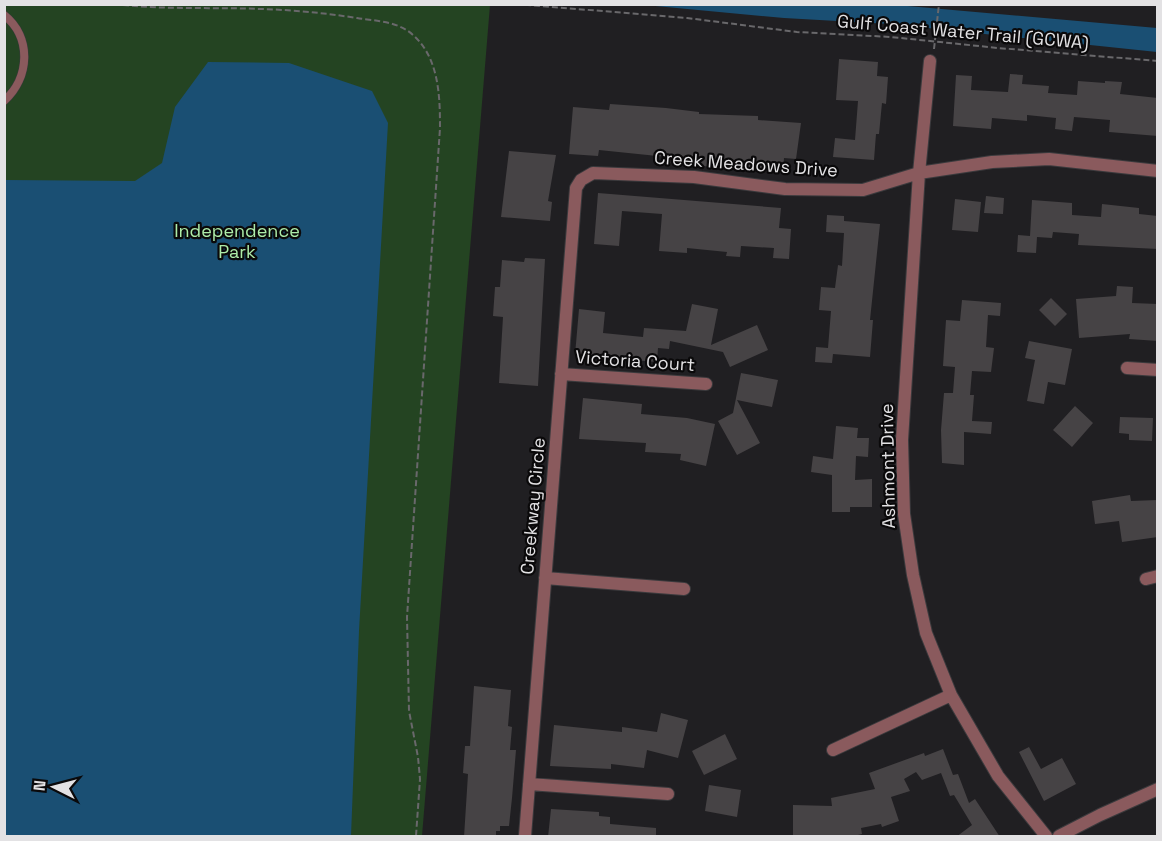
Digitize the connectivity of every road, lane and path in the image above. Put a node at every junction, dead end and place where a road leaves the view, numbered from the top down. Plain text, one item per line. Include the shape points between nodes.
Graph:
1 (114, 4) edge
2 (516, 4) edge
3 (939, 4) edge
4 (4, 15) edge
5 (935, 37) dead end
6 (930, 61) dead end
7 (1158, 61) edge
8 (4, 101) edge
9 (1158, 171) edge
10 (919, 173) junction
11 (581, 180) joint
12 (1127, 368) dead end
13 (1158, 370) edge
14 (561, 375) junction
15 (706, 384) dead end
16 (545, 578) junction
17 (684, 589) dead end
18 (951, 695) junction
19 (833, 750) dead end
20 (530, 784) junction
21 (1158, 789) edge
22 (668, 794) dead end
23 (416, 837) edge
24 (525, 837) edge
25 (1046, 837) edge
26 (1059, 837) edge

1 - 23 path via 260,9 389,22 412,33 427,50 439,92 440,128 407,617 409,711 420,779
2 - 7 path, Gulf Coast Water Trail (GCWA) via 687,18 797,32
3 - 5 path
4 - 8 lane via 19,31 25,52 22,75
6 - 10 street, Ashmont Drive
9 - 10 street, Creek Meadows Drive via 1049,159 992,162
10 - 11 street, Creek Meadows Drive via 863,190 785,189 694,177 593,173
10 - 18 street, Ashmont Drive via 902,440 903,514 926,633
11 - 14 street, Creekway Circle via 576,188
12 - 13 street
14 - 15 street, Victoria Court
14 - 16 street, Creekway Circle
16 - 17 street
16 - 20 street, Creekway Circle
18 - 19 street
18 - 25 street, Ashmont Drive via 998,776
20 - 22 street
20 - 24 street, Creekway Circle
21 - 26 street

